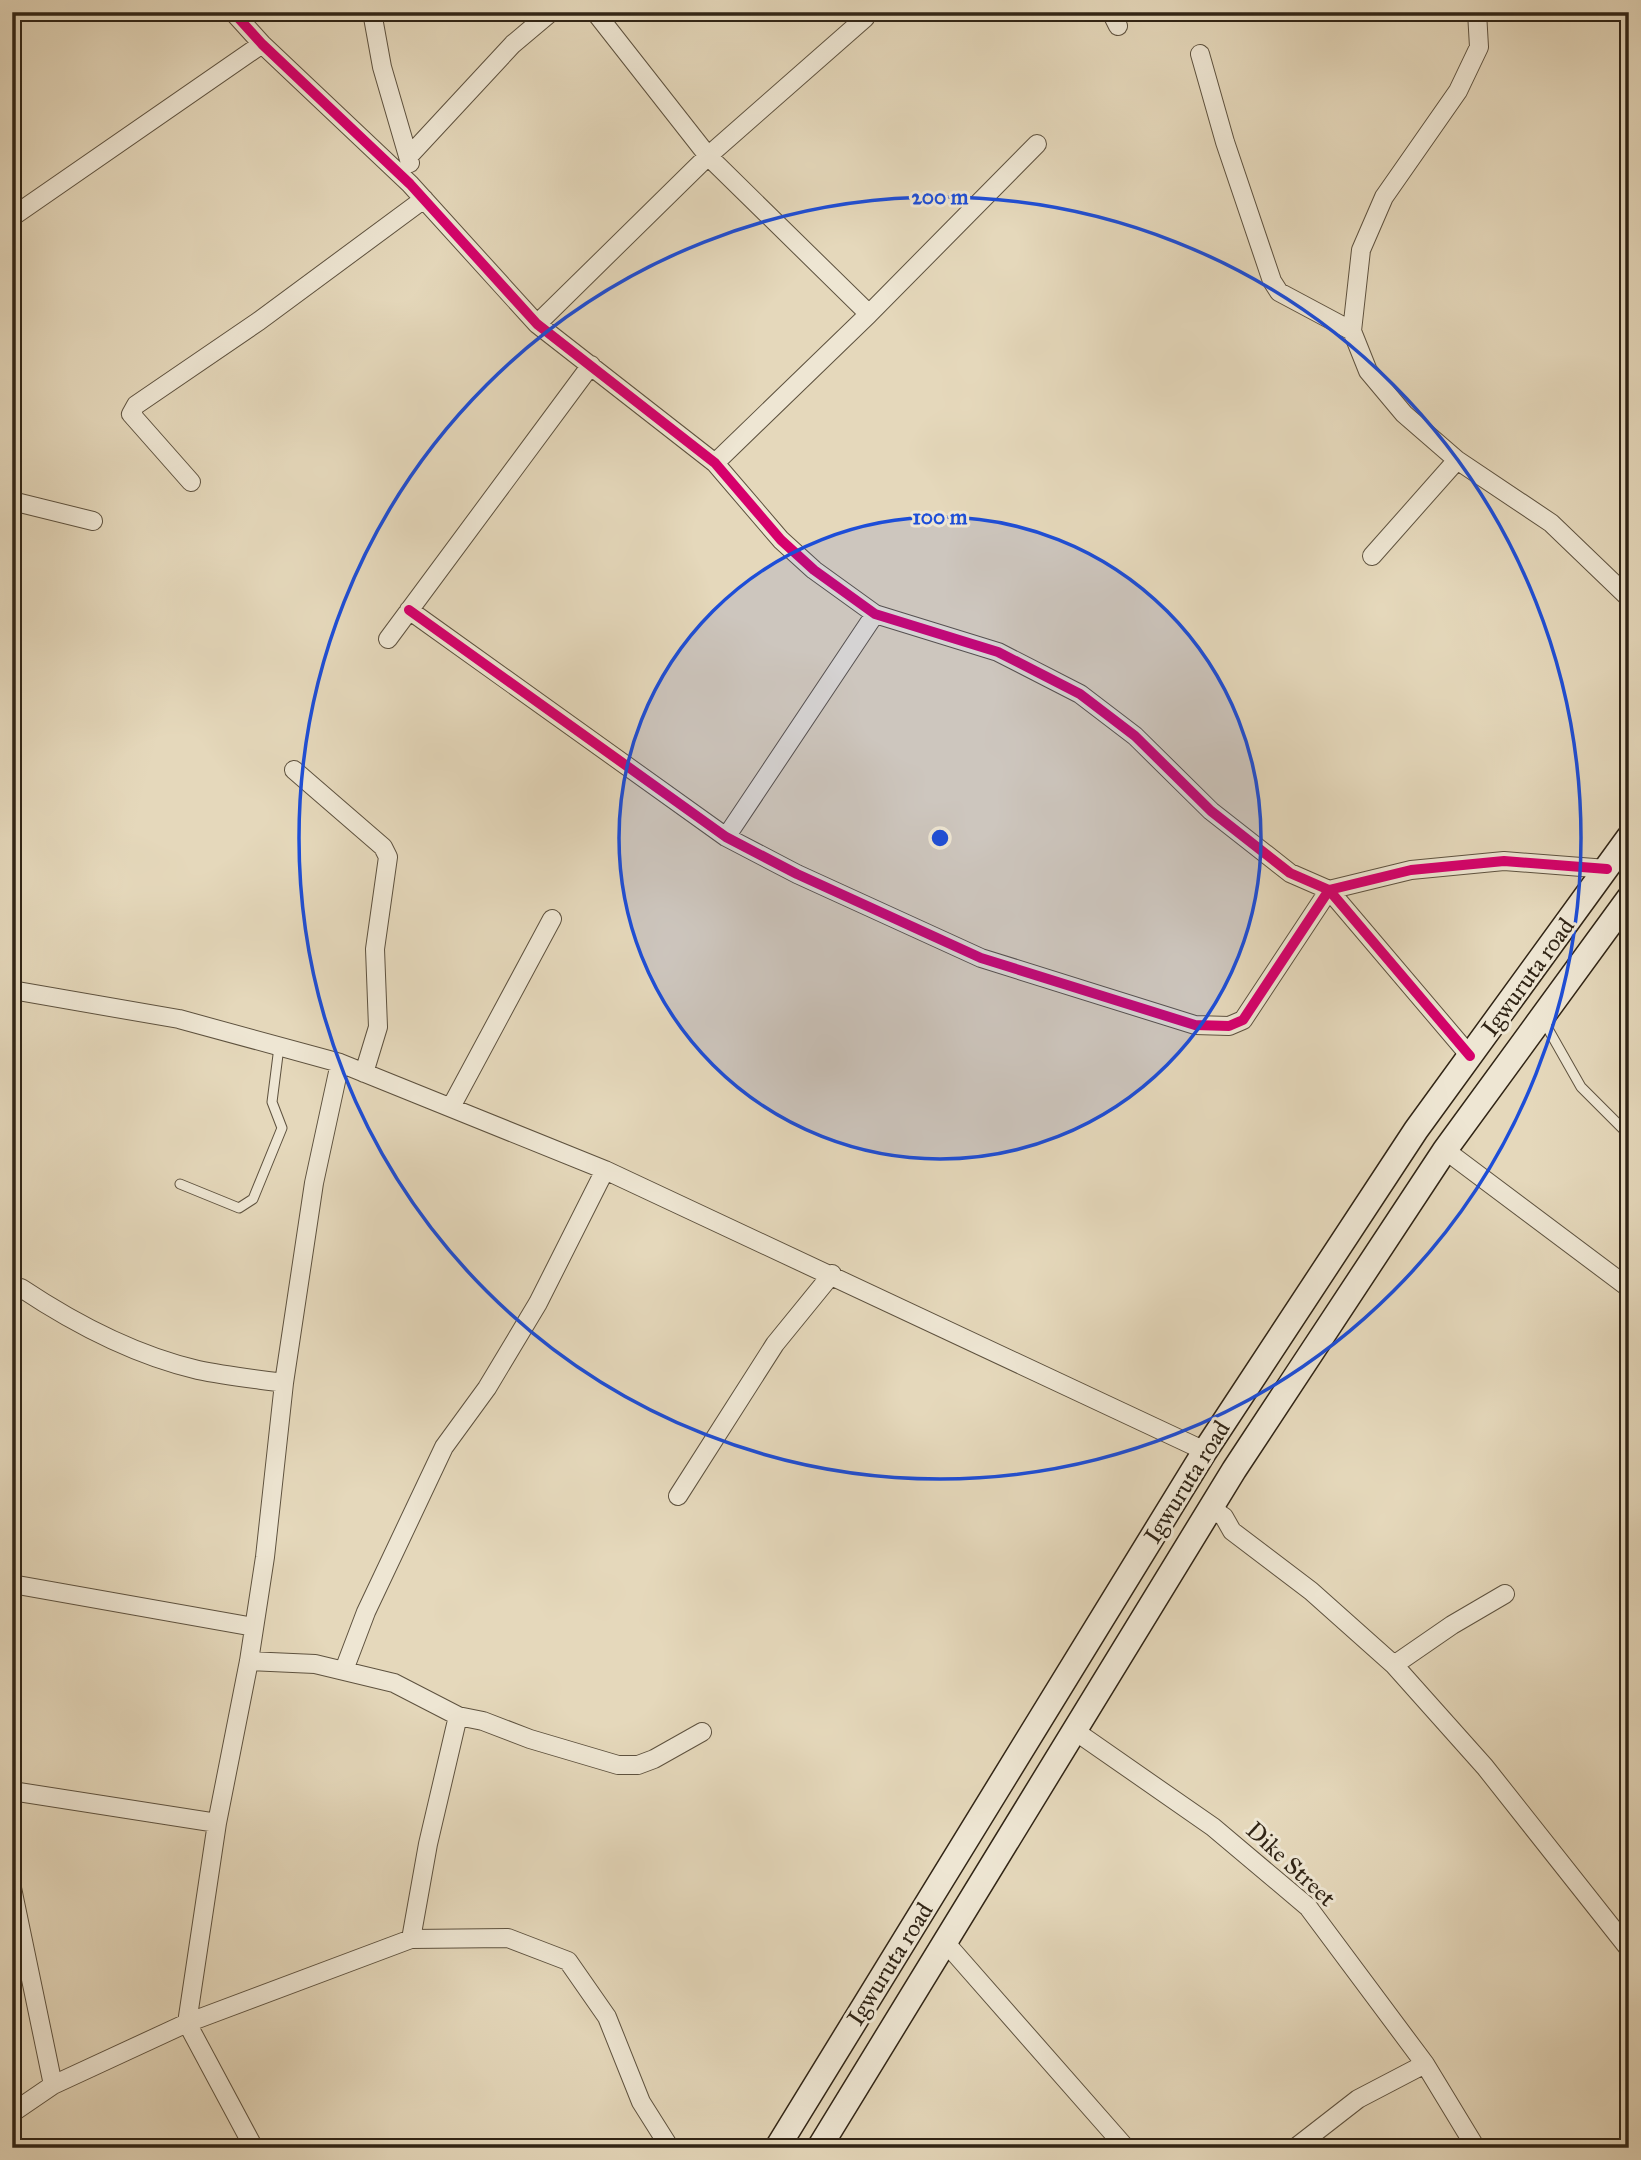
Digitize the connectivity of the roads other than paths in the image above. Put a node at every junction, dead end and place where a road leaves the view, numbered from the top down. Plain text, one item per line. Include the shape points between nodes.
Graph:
1 (233, 12) edge
2 (372, 12) edge
3 (551, 12) edge
4 (595, 12) edge
5 (1477, 12) edge
6 (865, 18) dead end
7 (262, 44) junction
8 (1200, 54) dead end
9 (1037, 144) dead end
10 (410, 155) junction
11 (708, 156) junction
12 (411, 184) junction
13 (424, 199) junction
14 (12, 217) edge
15 (869, 314) junction
16 (537, 324) junction
17 (1352, 331) junction
18 (591, 365) junction
19 (1457, 460) junction
20 (715, 463) junction
21 (191, 481) dead end
22 (12, 501) edge
23 (93, 521) dead end
24 (1372, 556) dead end
25 (1629, 598) edge
26 (409, 610) junction
27 (875, 614) junction
28 (388, 639) dead end
29 (294, 770) dead end
30 (726, 837) junction
31 (1629, 837) edge
32 (1607, 869) junction
33 (1329, 890) junction
34 (1629, 898) edge
35 (552, 919) dead end
36 (12, 990) edge
37 (1542, 1017) junction
38 (279, 1047) junction
39 (1470, 1056) junction
40 (340, 1063) junction
41 (364, 1073) junction
42 (452, 1107) junction
43 (1629, 1135) edge
44 (1445, 1150) junction
45 (605, 1170) junction
46 (180, 1184) dead end
47 (832, 1274) junction
48 (1629, 1287) edge
49 (21, 1289) dead end
50 (284, 1383) junction
51 (1205, 1451) junction
52 (678, 1496) dead end
53 (1211, 1508) junction
54 (12, 1584) edge
55 (1505, 1594) dead end
56 (254, 1627) junction
57 (249, 1661) junction
58 (1394, 1665) junction
59 (344, 1670) junction
60 (458, 1716) junction
61 (1075, 1731) junction
62 (702, 1732) dead end
63 (12, 1791) edge
64 (217, 1823) junction
65 (12, 1888) edge
66 (411, 1939) junction
67 (945, 1942) junction
68 (1628, 1948) edge
69 (187, 2023) junction
70 (1425, 2064) junction
71 (53, 2085) junction
72 (12, 2113) edge
73 (254, 2148) edge
74 (670, 2148) edge
75 (777, 2148) edge
76 (819, 2148) edge
77 (1126, 2148) edge
78 (1295, 2148) edge
79 (1476, 2148) edge

1 - 7 street
2 - 10 street via 382,67
3 - 10 street via 513,44
4 - 11 street
5 - 17 street via 1479,47 1469,69 1384,197 1362,250
6 - 11 street
7 - 12 street
7 - 14 street
8 - 17 street via 1224,142 1272,281 1279,292
9 - 15 street
10 - 12 street
11 - 15 street
11 - 16 street
12 - 13 street
13 - 16 street
13 - 21 street via 136,405 131,414 138,425
15 - 20 street
16 - 18 street
17 - 19 street via 1368,371 1404,414
18 - 20 street
18 - 26 street
19 - 24 street
19 - 25 street via 1551,523
20 - 27 street via 781,540
22 - 23 street
26 - 28 street
26 - 30 street
27 - 30 street
27 - 33 street via 998,652 1080,694 1135,736 1211,811 1290,873
29 - 41 street via 383,847 388,857 375,949 378,1027
30 - 33 street via 981,958 1195,1025 1229,1026 1243,1020
31 - 32 main road, Igwuruta road
32 - 33 street via 1504,861 1411,870
32 - 39 main road, Igwuruta road
33 - 39 street
34 - 37 main road, Igwuruta road
35 - 42 street
36 - 38 street via 179,1019
37 - 43 lane via 1581,1087
37 - 44 main road, Igwuruta road
38 - 40 street
38 - 46 lane via 272,1102 282,1128 253,1199 239,1208
39 - 51 main road, Igwuruta road via 1416,1130
40 - 41 street
40 - 50 street via 314,1183
41 - 42 street
42 - 45 street
44 - 48 street
44 - 53 main road, Igwuruta road
45 - 47 street
45 - 59 street via 538,1303 487,1388 444,1447 366,1612
47 - 51 street
47 - 52 street via 775,1344
49 - 50 street via 70,1320 139,1351 197,1370
50 - 56 street
51 - 75 main road, Igwuruta road
53 - 58 street via 1224,1517 1232,1531 1311,1591
53 - 61 main road, Igwuruta road
54 - 56 street
55 - 58 street
56 - 57 street
57 - 59 street
57 - 64 street
58 - 68 street via 1485,1767
59 - 60 street via 394,1684
60 - 62 street via 618,1765 654,1759
60 - 66 street
61 - 67 main road, Igwuruta road
61 - 70 street, Dike Street via 1213,1827 1308,1907
63 - 64 street
64 - 69 street
65 - 71 street
66 - 69 street
66 - 74 street via 508,1938 568,1961 607,2017 640,2102
67 - 76 main road, Igwuruta road
67 - 77 street
69 - 71 street
69 - 73 street
70 - 78 street via 1358,2099
70 - 79 street, Dike Street
71 - 72 street

